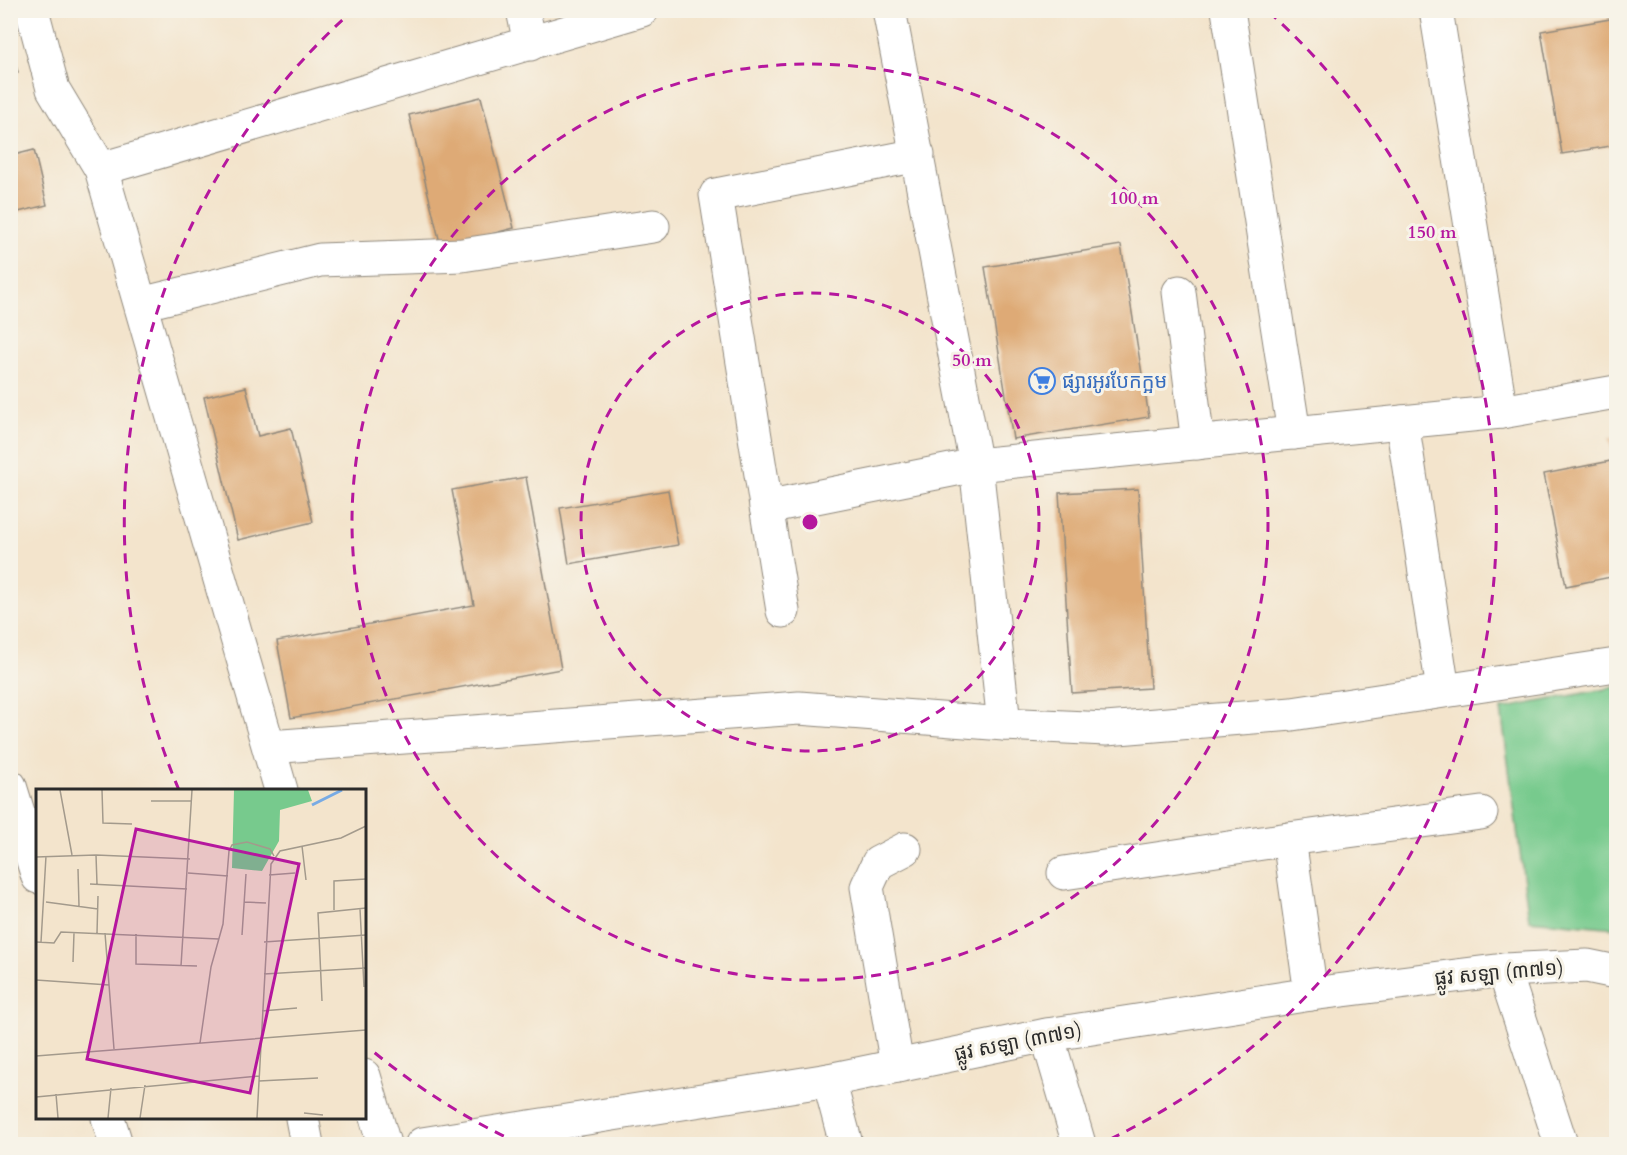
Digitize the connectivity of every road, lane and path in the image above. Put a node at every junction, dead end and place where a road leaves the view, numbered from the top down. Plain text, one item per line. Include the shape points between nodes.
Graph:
1 (32, 10) edge
2 (523, 10) edge
3 (642, 10) edge
4 (890, 10) edge
5 (1228, 10) edge
6 (1436, 10) edge
7 (530, 44) junction
8 (918, 155) junction
9 (101, 169) junction
10 (653, 226) dead end
11 (1179, 292) dead end
12 (141, 304) junction
13 (1617, 392) edge
14 (1501, 412) junction
15 (1402, 422) junction
16 (1294, 433) junction
17 (1198, 443) junction
18 (976, 465) junction
19 (766, 507) junction
20 (783, 611) dead end
21 (1617, 665) edge
22 (1443, 690) junction
23 (1004, 724) junction
24 (269, 747) junction
25 (10, 786) edge
26 (281, 789) edge
27 (1481, 813) dead end
28 (1289, 839) junction
29 (905, 849) dead end
30 (36, 870) edge
31 (1064, 873) dead end
32 (1504, 970) junction
33 (1617, 972) edge
34 (1311, 994) junction
35 (1047, 1035) junction
36 (897, 1066) junction
37 (829, 1080) junction
38 (366, 1083) edge
39 (108, 1119) edge
40 (302, 1119) edge
41 (577, 1132) edge
42 (116, 1144) edge
43 (307, 1144) edge
44 (384, 1144) edge
45 (422, 1144) edge
46 (846, 1144) edge
47 (1079, 1144) edge
48 (1561, 1144) edge

1 - 9 street via 53,89
2 - 7 street
3 - 7 street
4 - 8 street
5 - 16 street
6 - 14 street
7 - 9 street
8 - 18 street
8 - 19 street via 716,195
9 - 12 street
10 - 12 street via 462,255 320,260
11 - 17 street
12 - 24 street
13 - 14 street
14 - 15 street
15 - 16 street
15 - 22 street
16 - 17 street
17 - 18 street
18 - 19 street
18 - 23 street
19 - 20 street
21 - 22 street
22 - 23 street via 1292,714 1106,729
23 - 24 street via 799,708
24 - 26 street
25 - 30 street
27 - 28 street
28 - 31 street
28 - 34 street
29 - 36 street via 878,863 867,887
32 - 33 street, ផ្លូវ សឡា (៣៧១) via 1587,966
32 - 34 street, ផ្លូវ សឡា (៣៧១)
32 - 48 street
34 - 35 street, ផ្លូវ សឡា (៣៧១)
35 - 36 street, ផ្លូវ សឡា (៣៧១)
35 - 47 street
36 - 37 street, ផ្លូវ សឡា (៣៧១)
37 - 41 street, ផ្លូវ សឡា (៣៧១)
37 - 46 street
38 - 44 street
39 - 42 street
40 - 43 street
41 - 45 street, ផ្លូវ សឡា (៣៧១)

